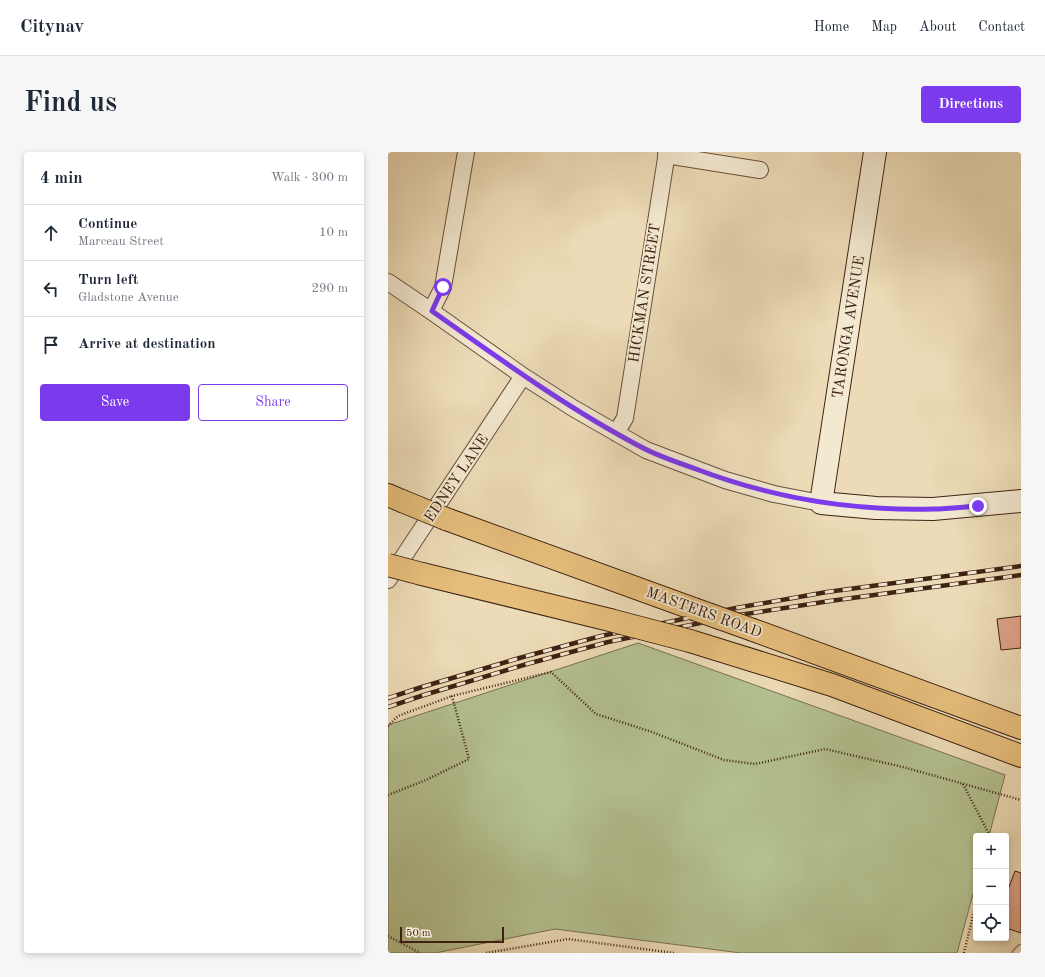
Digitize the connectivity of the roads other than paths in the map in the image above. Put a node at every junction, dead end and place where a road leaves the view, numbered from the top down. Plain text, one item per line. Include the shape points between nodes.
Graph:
1 (466, 152) edge
2 (875, 152) edge
3 (666, 154) edge
4 (760, 170) dead end
5 (388, 282) edge
6 (432, 311) junction
7 (523, 376) junction
8 (616, 433) junction
9 (395, 498) edge
10 (1021, 501) edge
11 (821, 502) junction
12 (388, 565) edge
13 (388, 580) edge
14 (1021, 728) edge
15 (1021, 756) edge
16 (1021, 949) edge
17 (1017, 953) edge

1 - 6 street via 443,287
2 - 11 main road, TARONGA AVENUE
3 - 4 street
3 - 8 street, HICKMAN STREET via 625,418
5 - 6 street
6 - 7 street
7 - 8 street
7 - 13 street, EDNEY LANE
8 - 11 street via 646,450 725,480 774,494
9 - 14 main road, MASTERS ROAD, bridge via 446,519
10 - 11 main road via 933,509 876,508
12 - 15 main road, MASTERS ROAD, bridge via 690,641 832,685
16 - 17 lane

